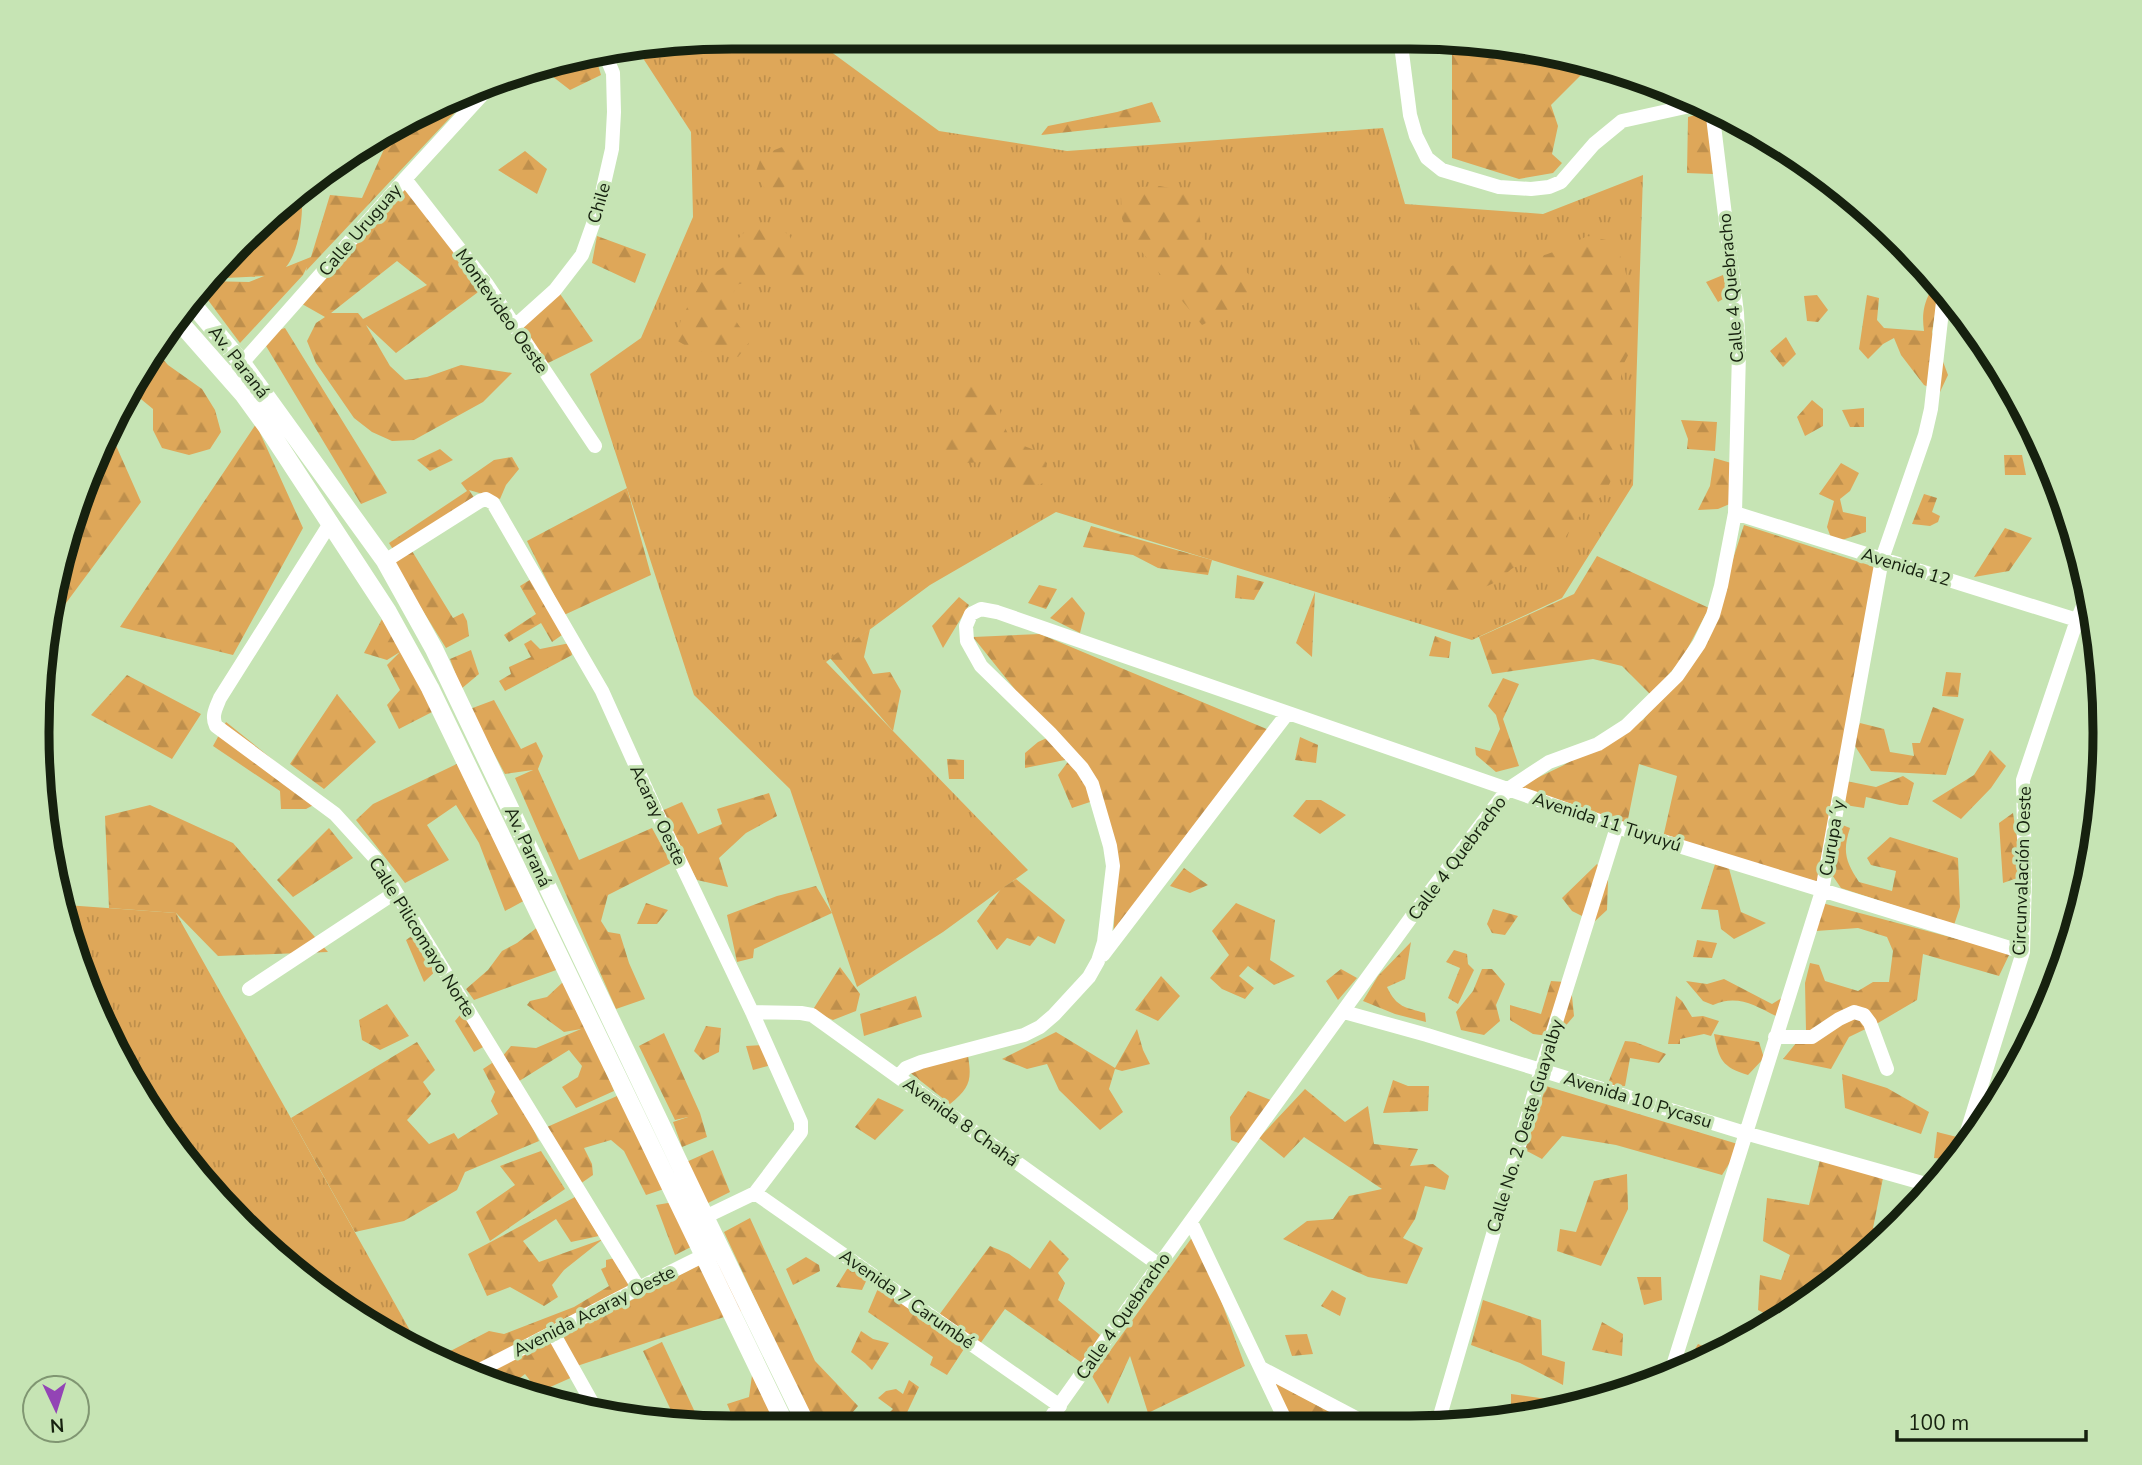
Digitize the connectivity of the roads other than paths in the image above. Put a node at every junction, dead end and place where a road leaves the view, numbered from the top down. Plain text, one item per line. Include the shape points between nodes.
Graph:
1 (1402, 49) edge
2 (607, 61) edge
3 (479, 98) edge
4 (1685, 107) edge
5 (1713, 120) edge
6 (405, 179) junction
7 (1943, 305) edge
8 (196, 309) edge
9 (183, 326) edge
10 (515, 326) junction
11 (242, 363) junction
12 (228, 378) junction
13 (595, 446) dead end
14 (1735, 513) junction
15 (331, 522) junction
16 (1882, 559) junction
17 (384, 561) junction
18 (2082, 609) edge
19 (2077, 620) junction
20 (1287, 714) junction
21 (475, 734) junction
22 (457, 744) junction
23 (1508, 789) junction
24 (1617, 827) junction
25 (1822, 891) junction
26 (396, 892) junction
27 (2023, 952) junction
28 (1098, 961) junction
29 (249, 989) dead end
30 (752, 1012) junction
31 (1344, 1012) junction
32 (1776, 1037) junction
33 (1887, 1069) dead end
34 (1541, 1070) junction
35 (898, 1077) junction
36 (1969, 1125) edge
37 (1745, 1133) junction
38 (1923, 1183) edge
39 (755, 1193) junction
40 (705, 1217) junction
41 (1191, 1222) junction
42 (720, 1247) junction
43 (702, 1256) junction
44 (1159, 1265) junction
45 (638, 1287) junction
46 (554, 1333) junction
47 (1674, 1363) edge
48 (1261, 1368) junction
49 (483, 1369) edge
50 (591, 1401) edge
51 (1060, 1406) junction
52 (1440, 1415) edge
53 (781, 1416) edge
54 (802, 1416) edge
55 (1054, 1416) edge
56 (1283, 1416) edge
57 (1351, 1416) edge

1 - 4 street via 1410,115 1427,158 1442,170 1499,187 1531,189 1561,182 1594,144 1622,121
2 - 10 street, Chile via 612,73 612,149 598,210 582,255 555,290
3 - 6 street, Calle Uruguay
5 - 14 street, Calle 4 Quebracho via 1737,313
6 - 10 street, Montevideo Oeste
6 - 11 street, Calle Uruguay
7 - 16 street, Curupa´y via 1931,410
8 - 11 street, Av. Paraná
9 - 12 street, Av. Paraná
10 - 13 street, Montevideo Oeste
11 - 12 street, Calle Uruguay
11 - 17 street, Av. Paraná
12 - 15 street, Av. Paraná
14 - 16 street, Avenida 12
14 - 23 street, Calle 4 Quebracho via 1713,615 1677,676 1626,726 1598,744 1549,762
15 - 22 street, Av. Paraná via 388,612
15 - 26 street, Calle Pilicomayo Norte via 220,698 213,718 216,726 335,814 375,858
16 - 19 street, Avenida 12
16 - 25 street, Curupa´y
17 - 21 street, Av. Paraná
17 - 30 street, Acaray Oeste via 480,501 493,503 602,691
18 - 19 street, Circunvalación Oeste
19 - 27 street, Circunvalación Oeste via 2024,780
20 - 23 street, Avenida 11 Tuyuyú
20 - 28 street
20 - 28 street, Avenida 11 Tuyuyú via 997,612 981,609 971,614 967,641 981,666 1050,733 1092,784 1113,866
21 - 22 street
21 - 40 street, Av. Paraná
22 - 43 street, Av. Paraná
23 - 24 street, Avenida 11 Tuyuyú
23 - 31 street, Calle 4 Quebracho
24 - 25 street, Avenida 11 Tuyuyú
24 - 34 street, Calle No. 2 Oeste Guayalby
25 - 27 street, Avenida 11 Tuyuyú
25 - 32 street, Curupa´y
26 - 29 street
26 - 45 street, Calle Pilicomayo Norte
27 - 36 street, Circunvalación Oeste
28 - 35 street via 1089,977 1040,1027 910,1066
30 - 35 street, Avenida 8 Chahá via 812,1015
30 - 39 street, Acaray Oeste via 802,1127
31 - 34 street, Avenida 10 Pycasu
31 - 41 street, Calle 4 Quebracho
32 - 33 street via 1812,1037 1854,1012 1870,1023
32 - 37 street, Curupa´y
34 - 37 street, Avenida 10 Pycasu
34 - 52 street, Calle No. 2 Oeste Guayalby
35 - 44 street, Avenida 8 Chahá
37 - 38 street, Avenida 10 Pycasu
37 - 47 street, Curupa´y
39 - 40 street, Acaray Oeste
39 - 51 street, Avenida 7 Carumbé
40 - 42 street, Av. Paraná
41 - 44 street, Calle 4 Quebracho
41 - 48 street
42 - 43 street, Avenida Acaray Oeste
42 - 54 street, Av. Paraná
43 - 45 street, Avenida Acaray Oeste
43 - 53 street, Av. Paraná
44 - 51 street, Calle 4 Quebracho
45 - 46 street, Avenida Acaray Oeste
46 - 49 street, Avenida Acaray Oeste
46 - 50 street
48 - 56 street
48 - 57 street
51 - 55 street, Calle 4 Quebracho

